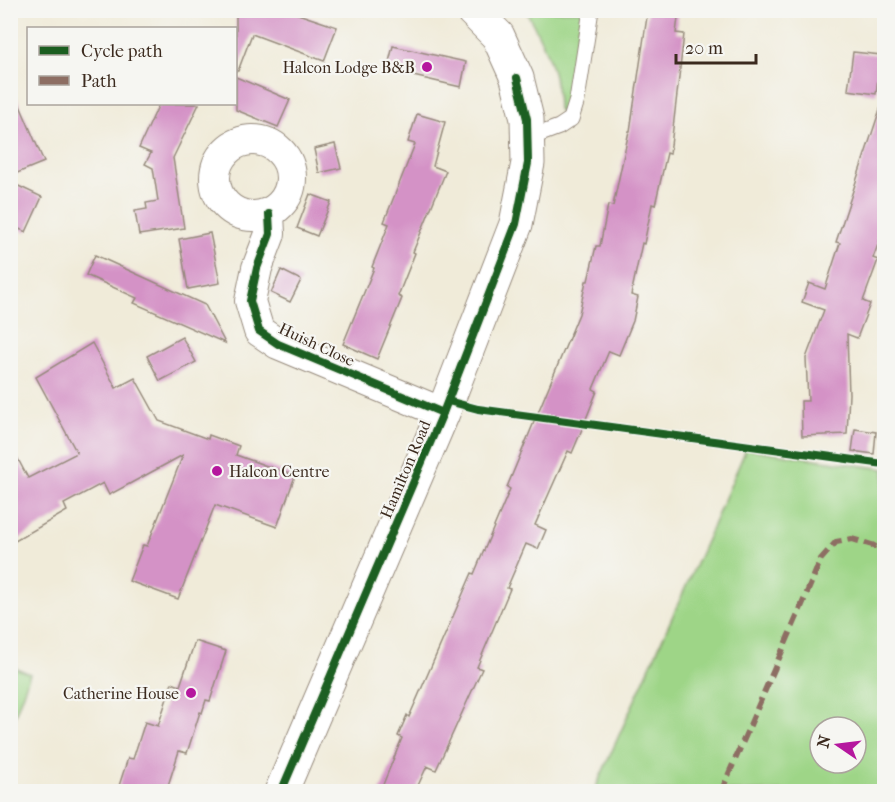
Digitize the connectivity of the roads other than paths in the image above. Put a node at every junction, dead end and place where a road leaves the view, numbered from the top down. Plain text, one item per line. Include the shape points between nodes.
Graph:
1 (472, 10) edge
2 (591, 10) edge
3 (527, 139) junction
4 (269, 214) dead end
5 (443, 413) junction
6 (281, 792) edge

1 - 3 street, Hamilton Road via 498,36 517,78 527,119
2 - 3 lane via 571,119
3 - 5 street, Hamilton Road via 528,164 516,224
4 - 5 street, Huish Close via 270,234 256,268 250,301 259,331 278,344
5 - 6 street, Hamilton Road

